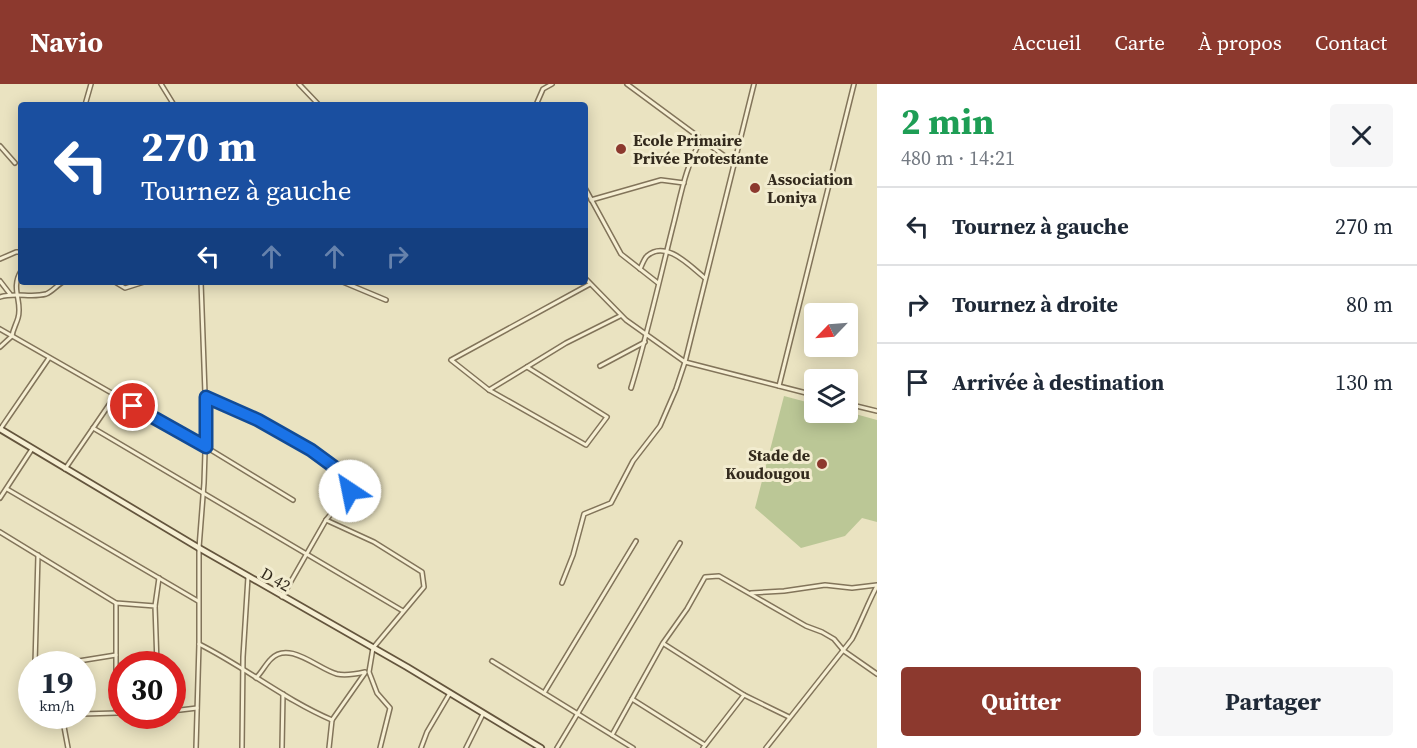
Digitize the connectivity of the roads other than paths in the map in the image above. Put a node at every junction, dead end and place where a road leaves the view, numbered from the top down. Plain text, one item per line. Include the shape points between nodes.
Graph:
1 (91, 84) edge
2 (161, 84) edge
3 (299, 84) edge
4 (552, 84) edge
5 (627, 84) edge
6 (754, 84) edge
7 (854, 84) edge
8 (86, 102) edge
9 (172, 102) edge
10 (316, 102) edge
11 (537, 102) edge
12 (702, 139) junction
13 (1, 149) edge
14 (15, 163) dead end
15 (734, 163) junction
16 (684, 183) junction
17 (588, 194) edge
18 (591, 200) junction
19 (666, 251) junction
20 (18, 252) edge
21 (0, 259) edge
22 (640, 269) junction
23 (18, 276) edge
24 (706, 279) junction
25 (0, 281) edge
26 (588, 281) edge
27 (658, 283) junction
28 (591, 284) junction
29 (59, 285) edge
30 (120, 285) edge
31 (134, 285) edge
32 (201, 285) edge
33 (350, 285) edge
34 (10, 294) junction
35 (17, 296) junction
36 (0, 297) edge
37 (386, 300) dead end
38 (621, 315) junction
39 (0, 329) edge
40 (648, 335) junction
41 (12, 336) junction
42 (645, 342) junction
43 (0, 346) edge
44 (49, 358) junction
45 (685, 362) junction
46 (600, 366) dead end
47 (526, 367) junction
48 (779, 386) junction
49 (631, 387) dead end
50 (489, 390) junction
51 (804, 392) edge
52 (115, 396) junction
53 (206, 397) junction
54 (858, 406) edge
55 (877, 411) edge
56 (93, 428) junction
57 (0, 429) edge
58 (206, 447) junction
59 (32, 449) junction
60 (65, 469) junction
61 (7, 489) junction
62 (204, 494) junction
63 (0, 498) edge
64 (293, 500) dead end
65 (326, 520) junction
66 (0, 532) edge
67 (636, 541) dead end
68 (680, 543) dead end
69 (199, 548) junction
70 (305, 553) junction
71 (38, 555) junction
72 (248, 577) junction
73 (159, 578) junction
74 (562, 583) dead end
75 (877, 586) edge
76 (748, 594) junction
77 (282, 597) junction
78 (198, 601) junction
79 (116, 603) junction
80 (155, 606) junction
81 (403, 611) junction
82 (663, 643) junction
83 (199, 644) junction
84 (373, 648) junction
85 (35, 651) edge
86 (116, 651) edge
87 (157, 651) edge
88 (844, 651) junction
89 (492, 661) dead end
90 (369, 666) junction
91 (243, 669) junction
92 (365, 672) junction
93 (877, 674) edge
94 (256, 678) junction
95 (450, 693) junction
96 (544, 693) junction
97 (283, 694) junction
98 (744, 695) junction
99 (632, 699) junction
100 (197, 708) junction
101 (186, 709) edge
102 (483, 714) junction
103 (578, 714) junction
104 (789, 717) junction
105 (332, 720) junction
106 (64, 729) edge
107 (612, 735) junction
108 (704, 746) edge
109 (68, 748) edge
110 (196, 748) edge
111 (242, 748) edge
112 (282, 748) edge
113 (329, 748) edge
114 (380, 748) edge
115 (421, 748) edge
116 (466, 748) edge
117 (541, 748) edge
118 (557, 748) edge
119 (633, 748) edge
120 (766, 748) edge

1 - 8 street
2 - 9 street
3 - 10 street
4 - 11 street via 543,89
5 - 12 street
6 - 15 street
7 - 48 street
12 - 15 street
12 - 16 street
13 - 14 street
15 - 24 street
16 - 18 street via 661,180
16 - 19 street
17 - 18 street
18 - 22 street via 621,254
19 - 22 street via 648,256
19 - 24 street
19 - 27 street
20 - 21 street
22 - 27 street
23 - 35 street
24 - 45 street
25 - 34 street
26 - 28 street
27 - 40 street
28 - 38 street
28 - 50 street via 451,360
29 - 35 street via 48,293
30 - 31 street
32 - 53 street
33 - 37 street
34 - 35 street
34 - 36 street
35 - 41 street via 19,317
38 - 40 street
38 - 47 street
39 - 41 street
40 - 42 street
40 - 45 street
41 - 43 street
41 - 44 street
42 - 46 street
42 - 49 street
44 - 52 street
44 - 57 street
45 - 48 street
45 - 74 street via 660,426 633,461 611,503 584,513
47 - 50 street
47 - 50 street via 607,417 586,445
48 - 51 street
52 - 56 street
52 - 58 street
53 - 58 street
53 - 65 street via 258,420 345,475 350,491
54 - 55 street
56 - 60 street
56 - 62 street
57 - 59 street, D 42 / D 42
58 - 62 street
58 - 64 street
59 - 60 street, D 42 / D 42
59 - 61 street
60 - 69 street, D 42 / D 42
61 - 63 street
61 - 73 street
62 - 69 street
62 - 70 street
65 - 70 street
65 - 81 street via 374,542 422,572 424,587
66 - 71 street
67 - 96 street
68 - 103 street
69 - 72 street, D 42 / D 42
69 - 78 street
70 - 77 street
70 - 81 street
71 - 79 street
71 - 85 street
72 - 77 street, D 42 / D 42
72 - 91 street
73 - 78 street
73 - 80 street
75 - 76 street via 825,585
75 - 88 street
76 - 82 street via 719,576 705,577
76 - 88 street via 828,635
77 - 84 street, D 42 / D 42
78 - 83 street
79 - 80 street
79 - 86 street
80 - 87 street
81 - 84 street
82 - 98 street
82 - 99 street
83 - 91 street
83 - 100 street
84 - 90 street
84 - 95 street, D 42 / D 42
88 - 93 street
88 - 104 street
89 - 96 street
90 - 92 street
90 - 114 street via 377,693 390,708
91 - 94 street
91 - 111 street
92 - 94 street via 335,673 290,653 271,659
92 - 105 street
94 - 97 street
95 - 102 street, D 42 / D 42
95 - 115 street
96 - 103 street
97 - 105 street
97 - 112 street
98 - 104 street
98 - 108 street
99 - 107 street
99 - 108 street
100 - 101 street
100 - 110 street
102 - 116 street
102 - 117 street, D 42 / D 42
103 - 107 street
103 - 118 street
104 - 120 street
105 - 113 street
106 - 109 street
107 - 119 street

